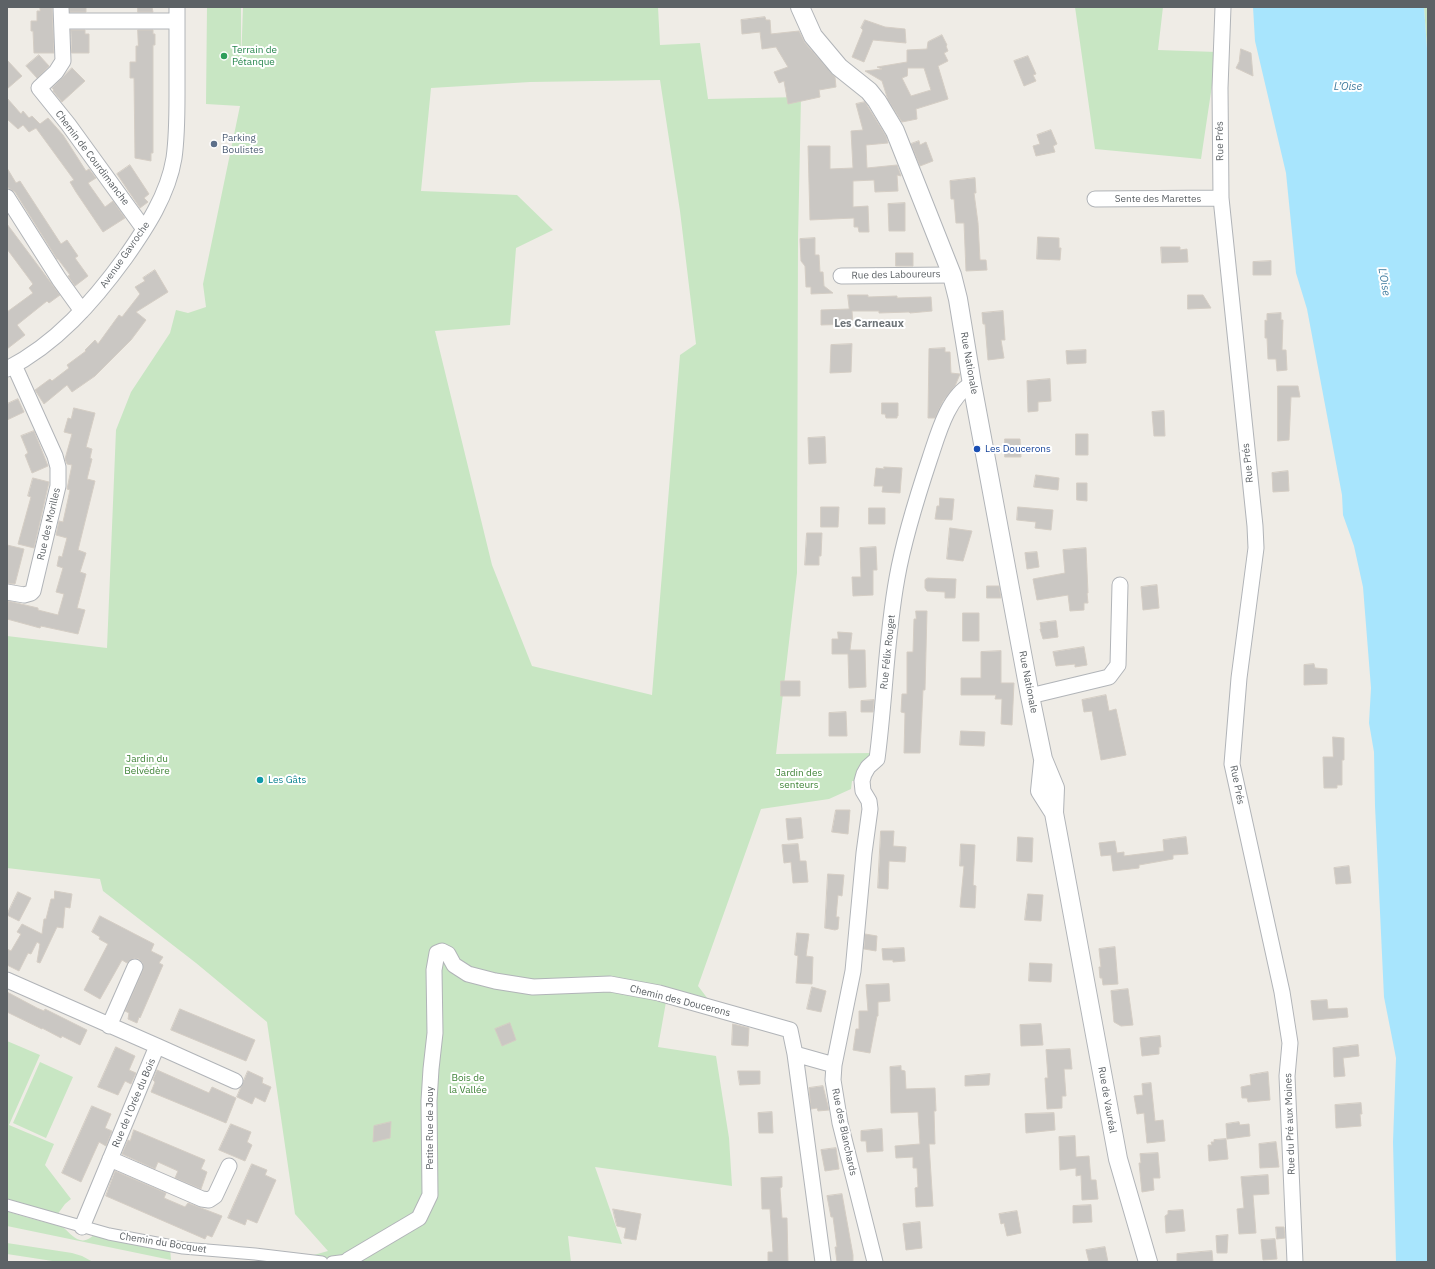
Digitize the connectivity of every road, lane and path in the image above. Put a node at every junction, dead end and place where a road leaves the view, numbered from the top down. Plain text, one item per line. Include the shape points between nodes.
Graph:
1 (1224, 7) edge
2 (803, 8) edge
3 (62, 14) edge
4 (177, 14) edge
5 (7, 197) edge
6 (1221, 198) junction
7 (1095, 199) dead end
8 (144, 229) junction
9 (952, 275) junction
10 (841, 276) dead end
11 (82, 311) junction
12 (10, 367) edge
13 (972, 384) junction
14 (1120, 585) dead end
15 (7, 592) edge
16 (1030, 696) junction
17 (1265, 916) joint
18 (857, 930) joint
19 (1077, 936) joint
20 (437, 953) joint
21 (136, 967) dead end
22 (7, 980) edge
23 (109, 1026) junction
24 (158, 1046) junction
25 (795, 1054) junction
26 (834, 1065) junction
27 (235, 1081) dead end
28 (110, 1159) junction
29 (228, 1166) dead end
30 (7, 1205) edge
31 (82, 1227) junction
32 (348, 1260) joint
33 (322, 1262) edge
34 (332, 1262) edge
35 (823, 1262) edge
36 (874, 1262) edge
37 (1148, 1262) edge
38 (1296, 1262) edge

1 - 6 street, Rue Prés via 1220,88
2 - 9 street, Rue Nationale via 813,36 839,67 870,91 896,131
3 - 4 street
3 - 8 street, Chemin de Courdimanche via 63,61 56,72 39,88
4 - 8 street, Avenue Gavroche via 174,158 162,194
5 - 11 street
6 - 7 street, Sente des Marettes
6 - 17 street, Rue Prés via 1256,548 1239,678 1232,764
8 - 11 street, Avenue Gavroche
9 - 10 street, Rue des Laboureurs
9 - 13 street, Rue Nationale
11 - 12 street, Avenue Gavroche via 58,334 24,360
12 - 15 street, Rue des Morilles via 56,456 58,486 33,590 24,595
13 - 16 street, Rue Nationale
13 - 18 street, Rue Félix Rouget via 957,396 938,430 908,530 897,577 877,759 866,770 862,781 870,809
14 - 16 street via 1118,665 1109,677
16 - 19 street, Rue Nationale via 1043,759 1040,791 1054,813
17 - 38 street, Rue du Pré aux Moines via 1282,992 1290,1043 1287,1076
18 - 26 street, Rue des Blanchards
19 - 37 street, Rue de Vauréal via 1118,1160
20 - 25 street, Chemin des Doucerons via 442,951 448,954 454,965 468,974 495,981 533,987 610,984 659,993 790,1030
20 - 32 street, Petite Rue de Jouy via 434,970 435,1033 429,1101 430,1195 419,1218
21 - 23 street
22 - 23 street, Rue de l'Orée du Bois
23 - 24 street, Rue de l'Orée du Bois
24 - 27 street, Rue de l'Orée du Bois
24 - 28 street, Rue de l'Orée du Bois
25 - 26 street
25 - 35 street
26 - 36 street, Rue des Blanchards via 833,1080 840,1123
28 - 29 street, Rue de l'Orée du Bois via 209,1200 215,1196
28 - 31 street, Rue de l'Orée du Bois
30 - 31 street, Chemin du Bocquet
31 - 33 street, Chemin du Bocquet via 183,1248
32 - 34 street

